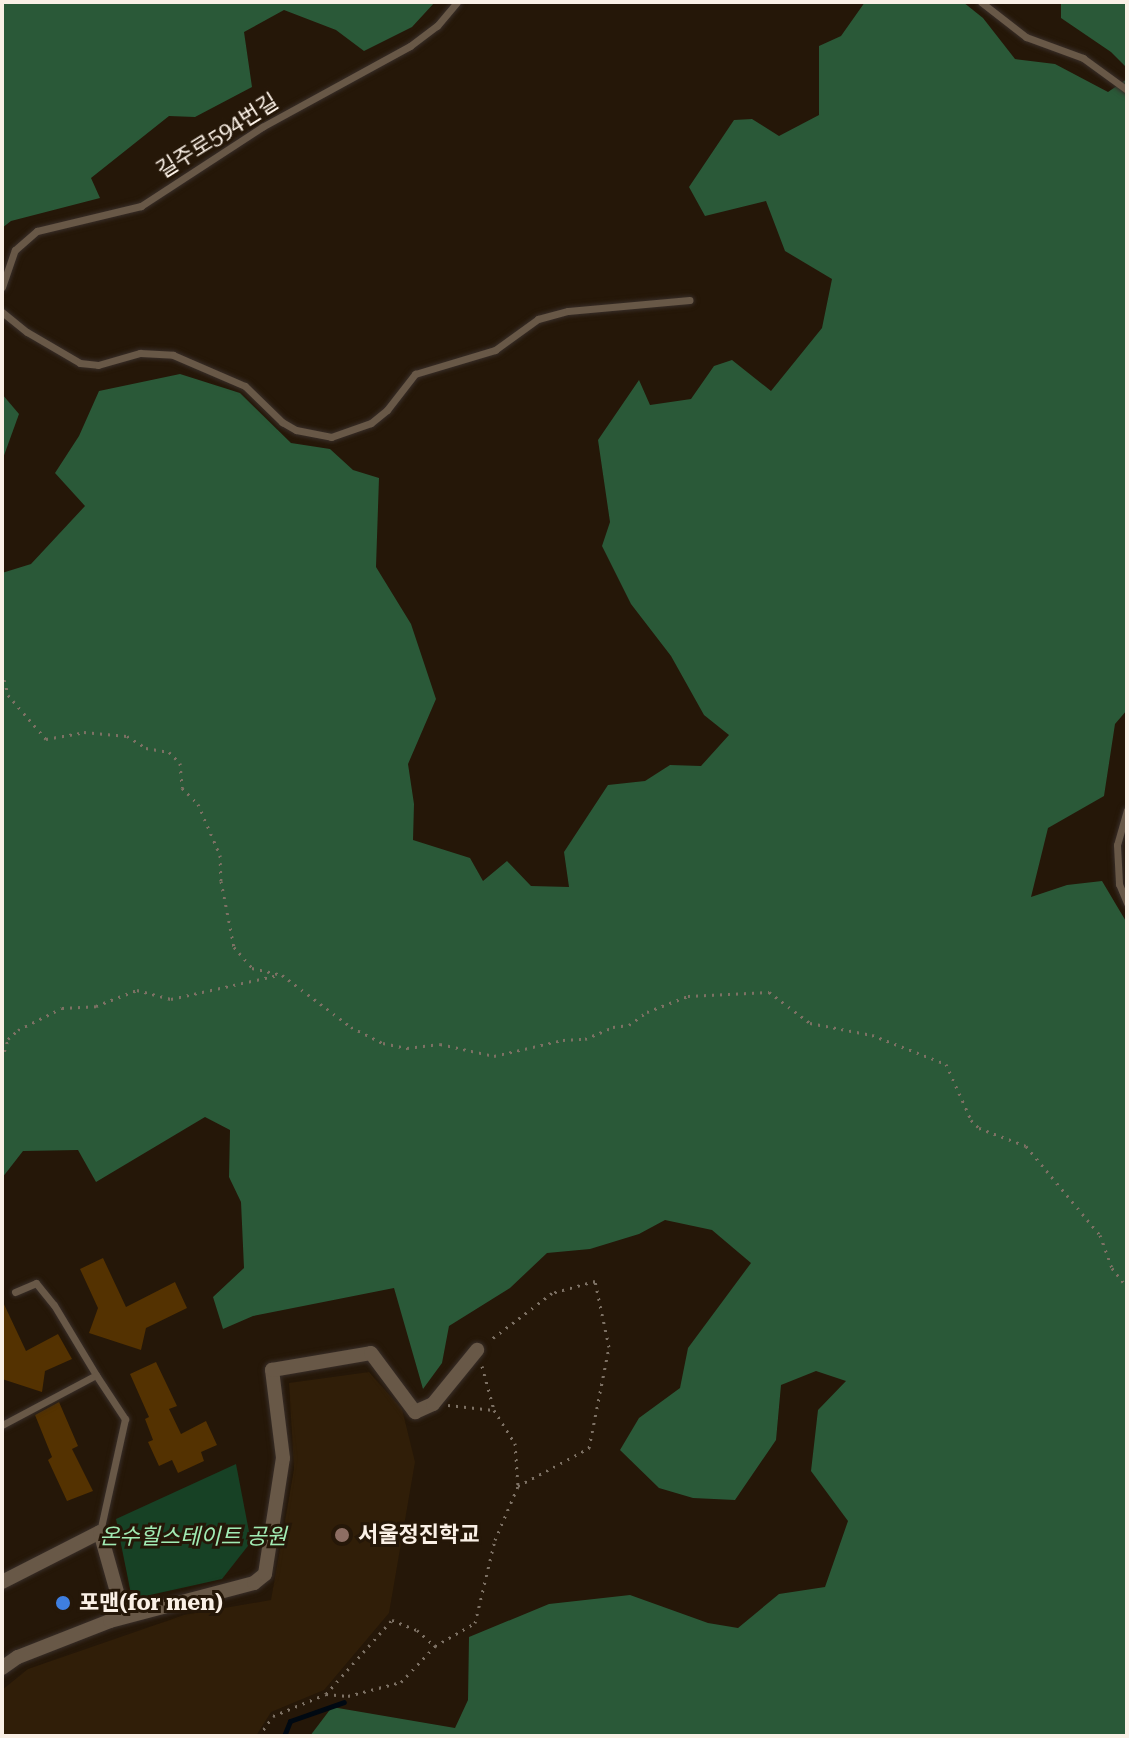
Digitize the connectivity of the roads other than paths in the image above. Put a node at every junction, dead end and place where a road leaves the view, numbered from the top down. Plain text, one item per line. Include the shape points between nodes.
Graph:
1 (457, 2) edge
2 (981, 2) edge
3 (1127, 90) edge
4 (2, 287) edge
5 (690, 300) dead end
6 (2, 312) edge
7 (1127, 810) edge
8 (1127, 903) edge
9 (15, 1292) dead end
10 (477, 1350) road end
11 (96, 1375) junction
12 (2, 1425) edge
13 (100, 1532) junction
14 (2, 1582) edge
15 (124, 1617) junction
16 (2, 1668) edge

1 - 4 lane, 길주로594번길 via 410,46 262,127 141,206 37,231 15,250
2 - 3 lane via 1026,37 1083,58
5 - 6 lane via 568,311 538,319 495,350 415,374 371,423 331,437 296,430 245,386 173,355 140,353 98,365 80,363
7 - 8 lane via 1117,845 1119,884
9 - 11 lane via 36,1283
10 - 15 street via 433,1404 415,1412 371,1353 272,1370 283,1458 265,1574 254,1583
11 - 12 lane
11 - 13 lane via 125,1419
13 - 14 street
13 - 15 street
15 - 16 street

